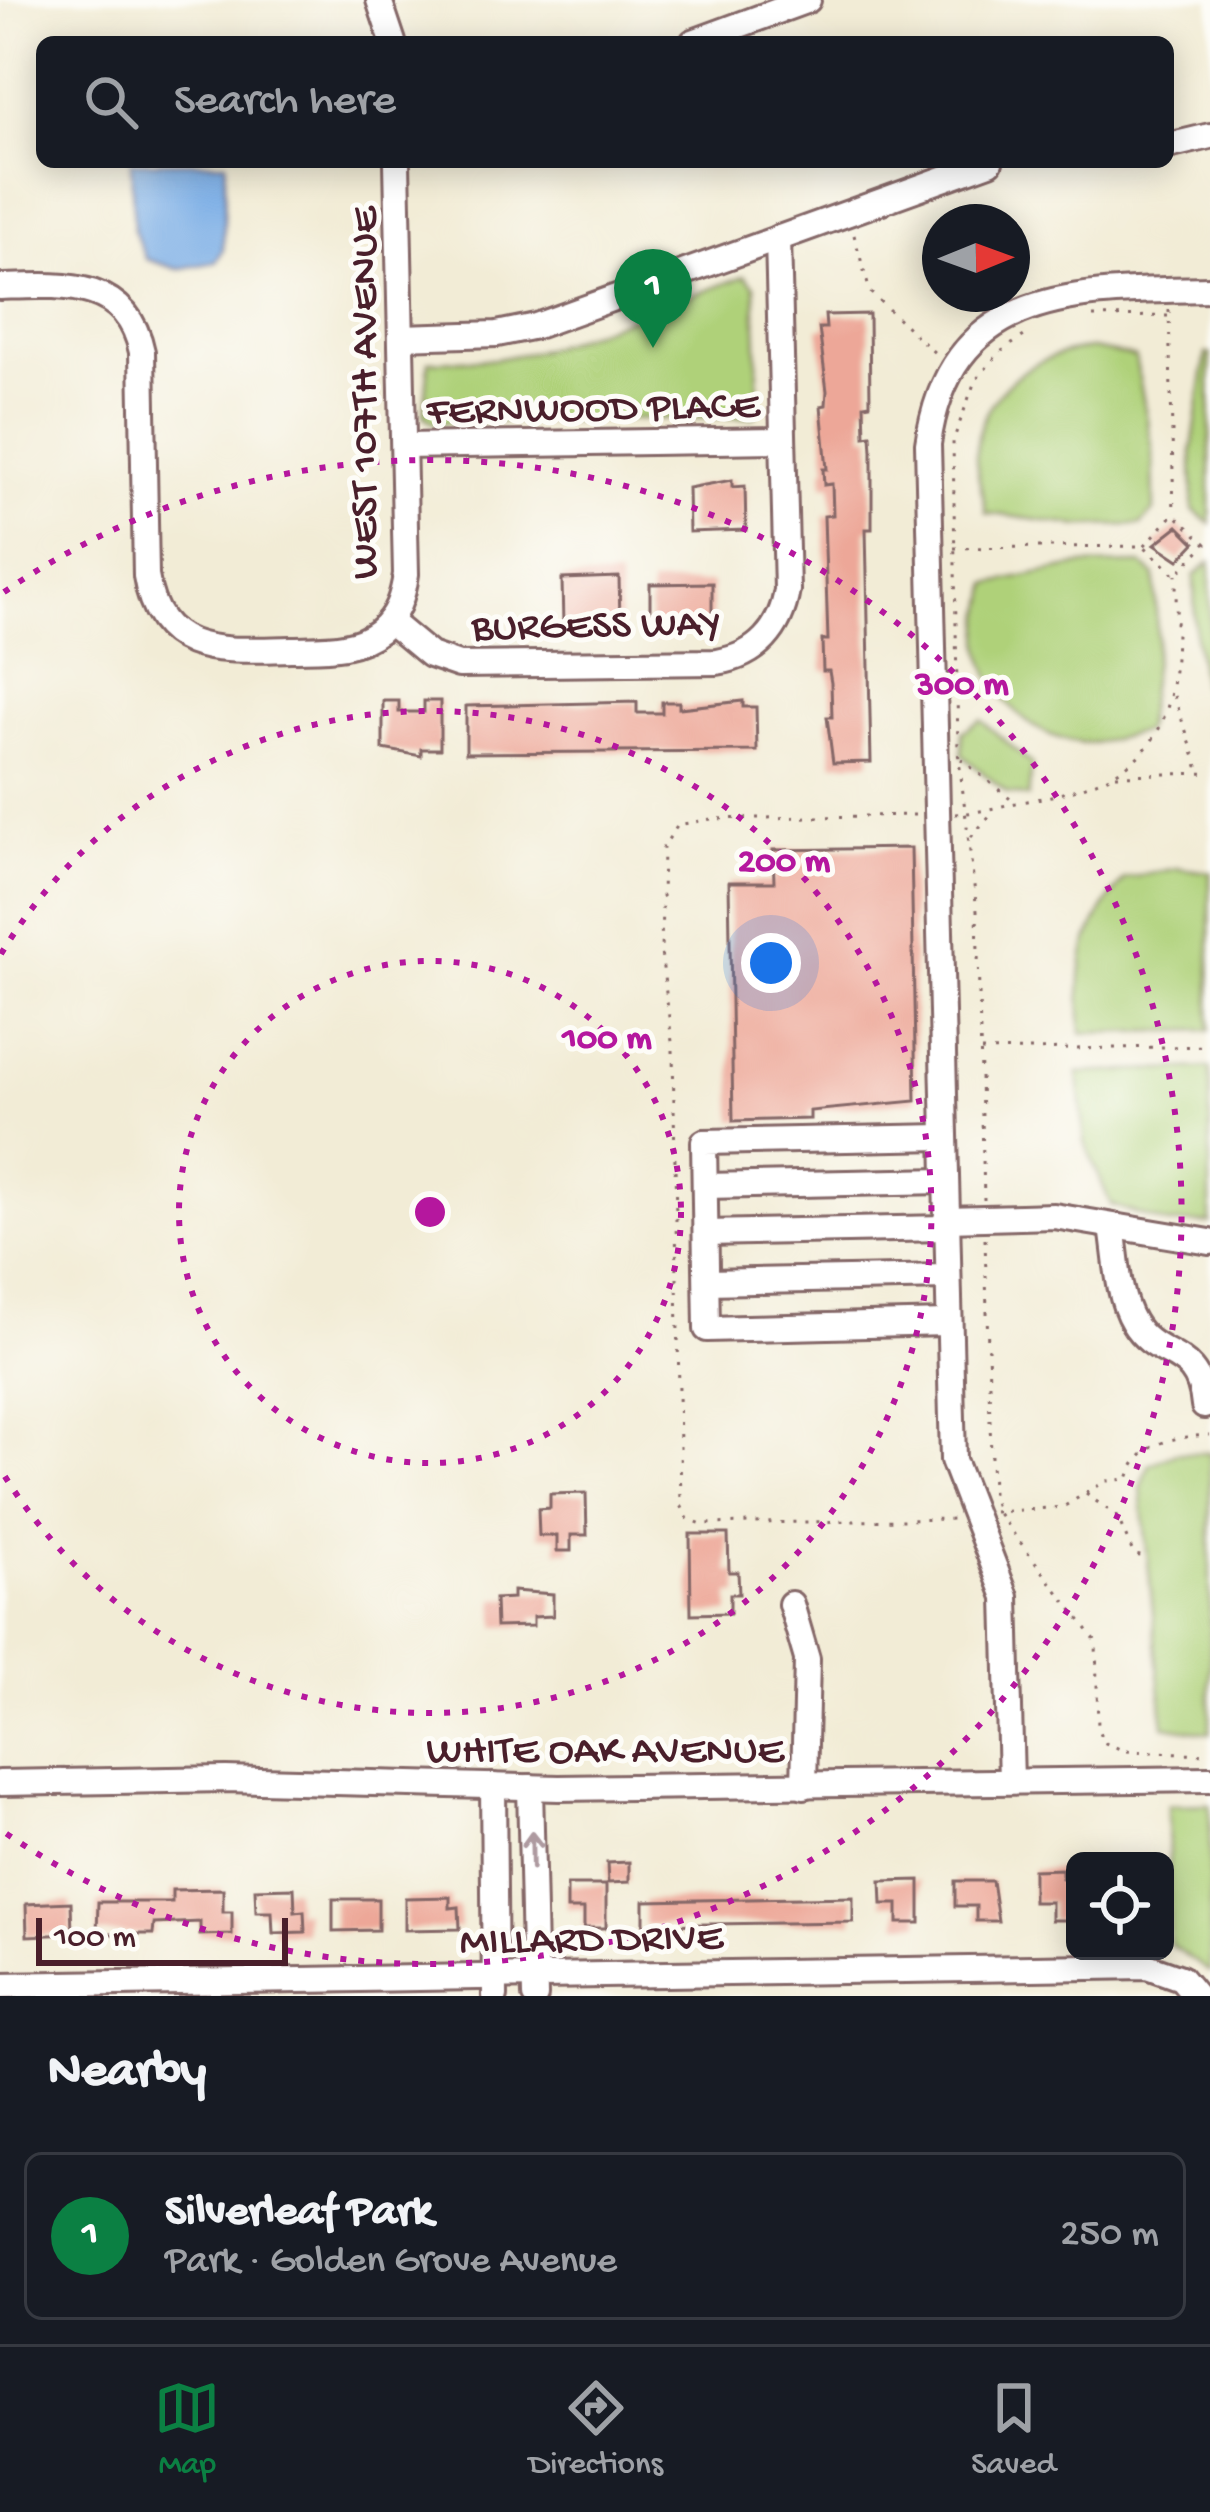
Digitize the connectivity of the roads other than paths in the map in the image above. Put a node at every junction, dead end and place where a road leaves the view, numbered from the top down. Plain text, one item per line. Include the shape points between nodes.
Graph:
1 (379, 0) edge
2 (808, 0) edge
3 (391, 36) edge
4 (709, 36) edge
5 (1210, 136) edge
6 (1174, 145) edge
7 (398, 168) edge
8 (973, 168) edge
9 (778, 238) junction
10 (0, 287) edge
11 (1210, 289) edge
12 (401, 337) junction
13 (784, 440) junction
14 (404, 446) junction
15 (389, 621) junction
16 (944, 1137) junction
17 (945, 1181) junction
18 (705, 1186) junction
19 (946, 1223) junction
20 (1112, 1226) junction
21 (706, 1233) junction
22 (1210, 1242) edge
23 (946, 1277) junction
24 (707, 1282) junction
25 (947, 1323) junction
26 (1204, 1406) dead end
27 (791, 1604) dead end
28 (1210, 1779) edge
29 (1011, 1781) junction
30 (0, 1783) edge
31 (493, 1786) junction
32 (805, 1786) junction
33 (530, 1787) junction
34 (0, 1985) edge
35 (495, 1985) edge
36 (534, 1985) edge
37 (1189, 1987) edge

1 - 3 street
2 - 4 street
5 - 6 street
7 - 12 street, WEST 107TH AVENUE
8 - 9 street
9 - 12 street via 524,330
9 - 13 street, BURGESS WAY
10 - 15 street via 93,289 135,327 143,364 146,576 173,632 213,650 326,648 356,644
11 - 16 street via 1041,300 992,326 953,370 929,430 941,548
12 - 14 street, WEST 107TH AVENUE
13 - 14 street, FERNWOOD PLACE
13 - 15 street, BURGESS WAY via 785,602 774,630 743,656 459,665 430,655
14 - 15 street, WEST 107TH AVENUE via 406,574
16 - 17 street
16 - 18 street via 704,1142
17 - 18 street
17 - 19 street
18 - 21 street
19 - 20 street via 1054,1216
19 - 21 street
19 - 23 street
20 - 22 street
20 - 26 street via 1133,1322 1194,1369
21 - 24 street
23 - 24 street
23 - 25 street
24 - 25 street via 707,1329
25 - 29 street via 953,1460 1008,1613
27 - 32 street via 807,1660
28 - 29 street, WHITE OAK AVENUE
29 - 32 street, WHITE OAK AVENUE
30 - 31 street, WHITE OAK AVENUE
31 - 33 street, WHITE OAK AVENUE
31 - 35 street
32 - 33 street, WHITE OAK AVENUE
36 -> 33 street
34 - 35 street, MILLARD DRIVE
35 - 36 street, MILLARD DRIVE
36 - 37 street, MILLARD DRIVE via 1147,1966

